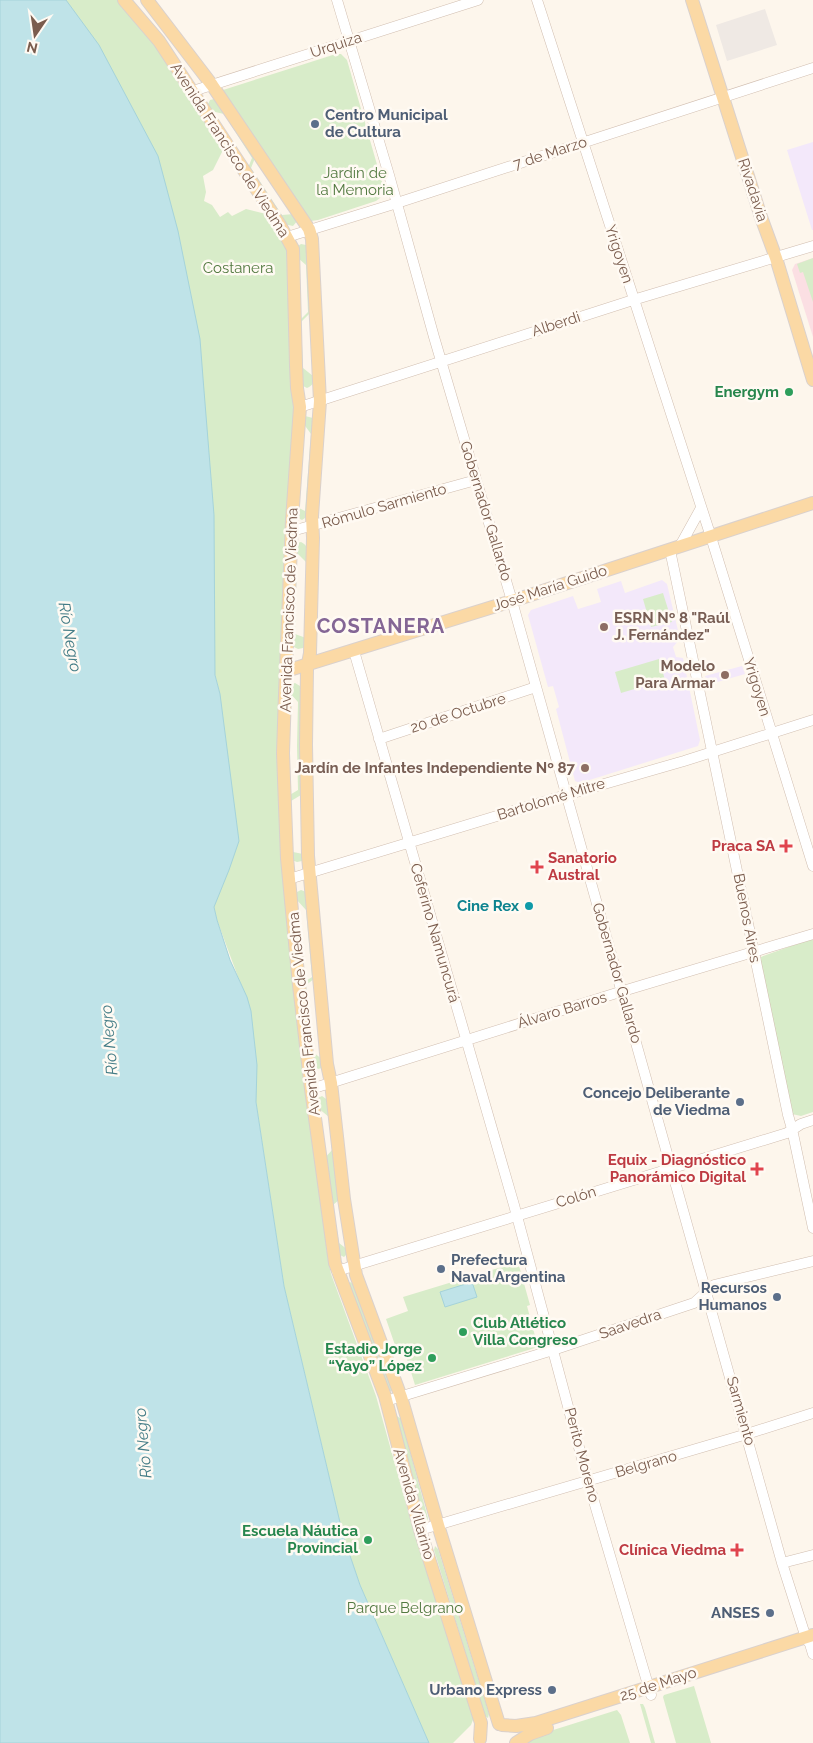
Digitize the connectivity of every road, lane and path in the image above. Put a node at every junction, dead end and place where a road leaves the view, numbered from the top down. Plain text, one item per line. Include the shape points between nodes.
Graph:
1 (124, 0) edge
2 (147, 0) edge
3 (337, 0) edge
4 (478, 0) edge
5 (538, 0) edge
6 (692, 0) edge
7 (349, 41) junction
8 (813, 68) edge
9 (212, 85) junction
10 (193, 91) junction
11 (723, 96) junction
12 (583, 142) junction
13 (397, 203) junction
14 (309, 230) junction
15 (287, 237) junction
16 (813, 246) edge
17 (776, 258) junction
18 (633, 300) junction
19 (442, 361) junction
20 (813, 380) edge
21 (320, 401) junction
22 (300, 407) junction
23 (476, 480) junction
24 (813, 503) edge
25 (701, 508) junction
26 (312, 526) junction
27 (292, 531) junction
28 (711, 537) junction
29 (675, 548) junction
30 (512, 601) junction
31 (354, 651) junction
32 (308, 665) junction
33 (286, 671) junction
34 (536, 687) junction
35 (813, 720) edge
36 (771, 733) junction
37 (379, 739) junction
38 (712, 752) junction
39 (566, 795) junction
40 (409, 842) junction
41 (813, 866) edge
42 (310, 872) junction
43 (289, 879) junction
44 (813, 934) edge
45 (755, 951) junction
46 (622, 991) junction
47 (466, 1040) junction
48 (331, 1083) junction
49 (311, 1089) junction
50 (813, 1120) edge
51 (792, 1129) junction
52 (671, 1168) junction
53 (517, 1215) junction
54 (813, 1228) edge
55 (813, 1261) edge
56 (354, 1265) junction
57 (337, 1271) junction
58 (707, 1291) junction
59 (553, 1350) junction
60 (401, 1397) junction
61 (386, 1401) junction
62 (813, 1413) edge
63 (747, 1434) junction
64 (588, 1481) junction
65 (438, 1525) junction
66 (420, 1530) junction
67 (813, 1555) edge
68 (782, 1563) junction
69 (811, 1643) edge
70 (650, 1691) junction
71 (501, 1725) junction
72 (480, 1741) edge
73 (511, 1743) edge
74 (516, 1743) edge

1 - 10 main road, Avenida Francisco de Viedma via 159,41
2 - 9 main road, Avenida Francisco de Viedma
3 - 7 street, Gobernador Gallardo
4 - 7 street, Urquiza
5 - 12 street, Yrigoyen
6 - 11 main road, Rivadavia
7 - 9 street, Urquiza
7 - 13 street, Gobernador Gallardo
8 - 11 street, 7 de Marzo
9 - 10 street, Urquiza
9 - 14 main road, Avenida Francisco de Viedma
10 - 15 main road, Avenida Francisco de Viedma
11 - 12 street, 7 de Marzo
11 - 17 main road, Rivadavia
12 - 13 street, 7 de Marzo
12 - 18 street, Yrigoyen
13 - 14 street, 7 de Marzo
13 - 19 street, Gobernador Gallardo
14 - 15 street, 7 de Marzo
14 - 21 main road, Avenida Francisco de Viedma
15 - 22 main road, Avenida Francisco de Viedma via 293,249
16 - 17 street, Alberdi
17 - 18 street, Alberdi
17 - 20 main road, Rivadavia
18 - 19 street, Alberdi
18 - 25 street, Yrigoyen
19 - 21 street, Alberdi
19 - 23 street, Gobernador Gallardo
21 - 22 street, Alberdi
21 - 26 main road, Avenida Francisco de Viedma
22 - 27 main road, Avenida Francisco de Viedma
23 - 26 street, Rómulo Sarmiento
23 - 30 street, Gobernador Gallardo
24 - 28 main road, José María Guido
25 - 28 street, Yrigoyen
25 - 29 street
26 - 27 street, Rómulo Sarmiento
26 - 32 main road, Avenida Francisco de Viedma
27 - 33 main road, Avenida Francisco de Viedma
28 - 29 main road, José María Guido
28 - 36 street, Yrigoyen
29 - 30 main road, José María Guido
29 - 38 street, Buenos Aires
30 - 31 main road, José María Guido
30 - 34 street, Gobernador Gallardo
31 - 32 main road, José María Guido
31 - 37 street, Ceferino Namuncurá
32 - 33 main road, José María Guido
32 - 42 main road, Avenida Francisco de Viedma via 306,745
33 - 43 main road, Avenida Francisco de Viedma via 283,752
34 - 37 street, 20 de Octubre
34 - 39 street, Gobernador Gallardo
35 - 36 street, Bartolomé Mitre
36 - 38 street, Bartolomé Mitre
36 - 41 street, Yrigoyen
37 - 40 street, Ceferino Namuncurá
38 - 39 street, Bartolomé Mitre
38 - 45 street, Buenos Aires
39 - 40 street, Bartolomé Mitre
39 - 46 street, Gobernador Gallardo
40 - 42 street, Bartolomé Mitre
40 - 47 street, Ceferino Namuncurá
42 - 43 street, Bartolomé Mitre
42 - 48 main road, Avenida Francisco de Viedma
43 - 49 main road, Avenida Francisco de Viedma
44 - 45 street, Álvaro Barros
45 - 46 street, Álvaro Barros
45 - 51 street, Buenos Aires
46 - 47 street, Álvaro Barros
46 - 52 street, Gobernador Gallardo
47 - 48 street, Álvaro Barros
47 - 53 street, Ceferino Namuncurá
48 - 49 street, Álvaro Barros
48 - 56 main road, Avenida Francisco de Viedma
49 - 57 main road, Avenida Francisco de Viedma
50 - 51 street, Colón
51 - 52 street, Colón
51 - 54 street, Buenos Aires
52 - 53 street, Colón
52 - 58 street, Sarmiento
53 - 56 street, Colón
53 - 59 street, Perito Moreno
55 - 58 street, Saavedra via 714,1285
56 - 57 street, Colón
56 - 60 main road, Avenida Villarino
57 - 61 main road, Avenida Villarino
58 - 59 street, Saavedra via 694,1303
58 - 63 street, Sarmiento
59 - 60 street, Saavedra
59 - 64 street, Perito Moreno
60 - 61 street, Saavedra
60 - 65 main road, Avenida Villarino
61 - 66 main road, Avenida Villarino
62 - 63 street, Belgrano
63 - 64 street, Belgrano
63 - 68 street, Sarmiento
64 - 65 street, Belgrano
64 - 70 street, Perito Moreno
65 - 66 street, Belgrano
65 - 71 main road, Avenida Villarino
66 - 72 main road, Avenida Villarino via 481,1723
67 - 68 street
68 - 69 street, Sarmiento
69 - 70 main road, 25 de Mayo
70 - 71 main road, 25 de Mayo via 536,1723
70 - 74 main road, 25 de Mayo via 530,1734
71 - 72 main road via 486,1727
71 - 73 main road via 510,1733

